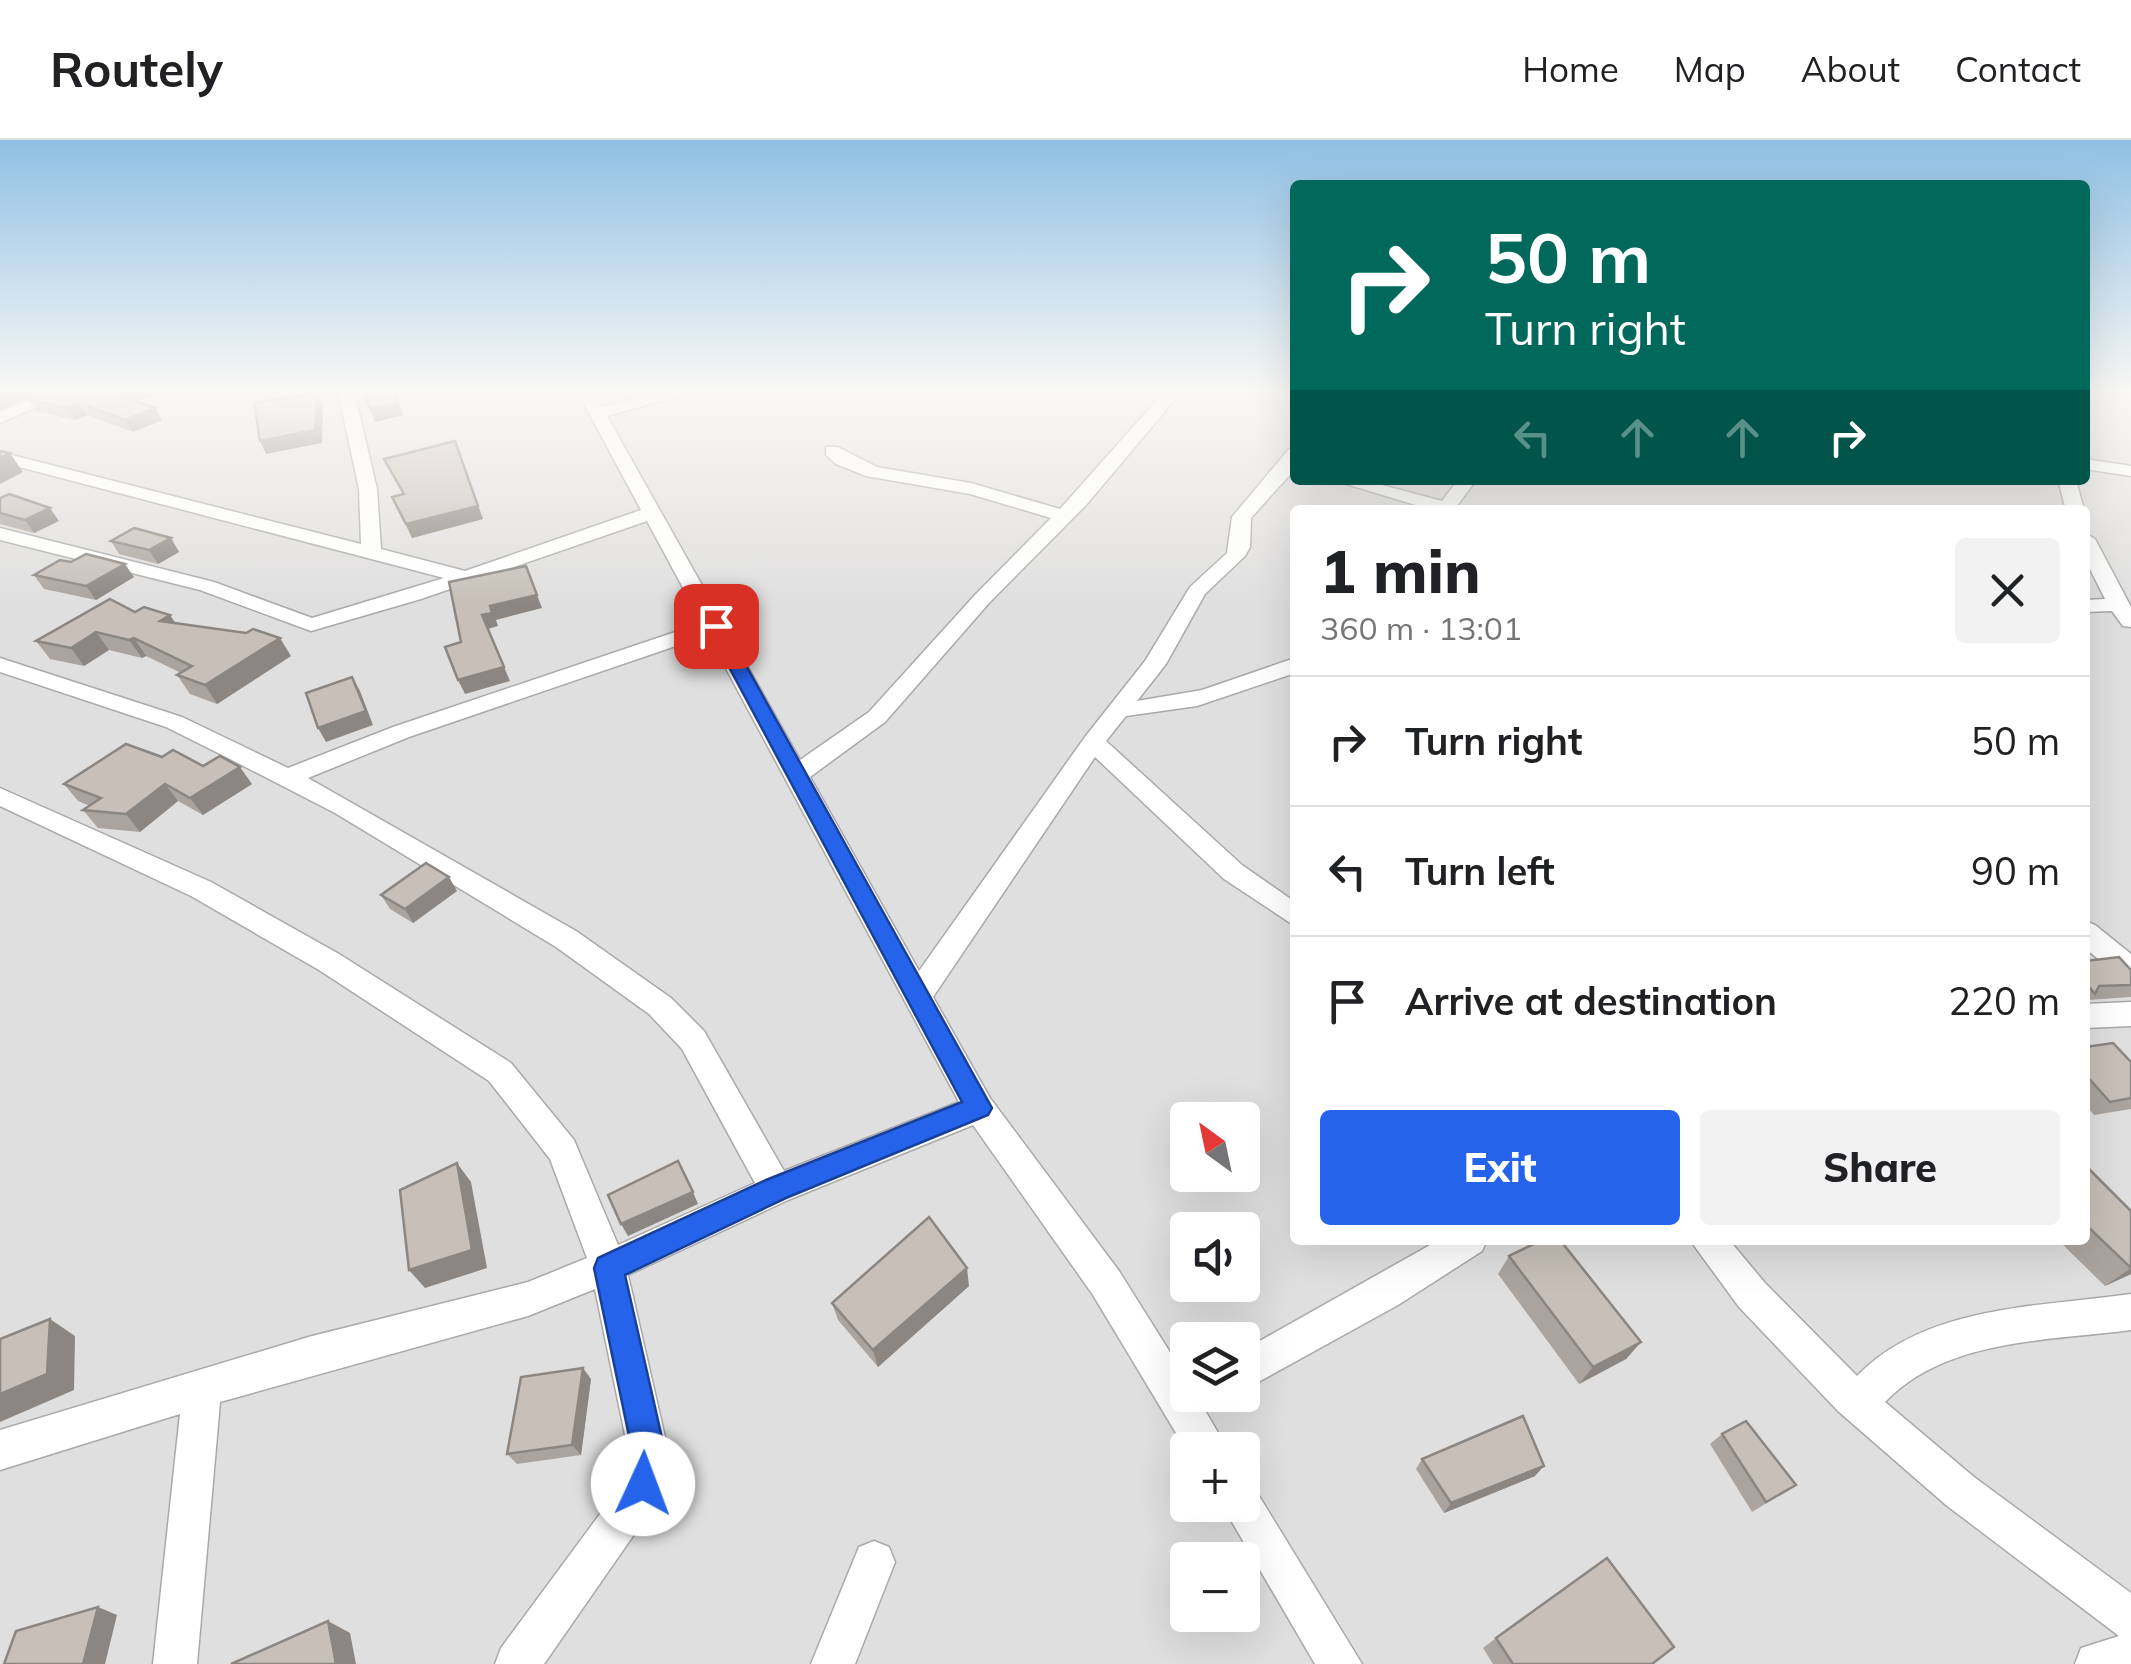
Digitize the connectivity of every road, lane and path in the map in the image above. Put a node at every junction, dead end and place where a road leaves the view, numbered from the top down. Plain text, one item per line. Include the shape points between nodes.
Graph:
1 (20, 462) edge
2 (362, 462) edge
3 (623, 462) edge
4 (849, 462) edge
5 (1111, 462) edge
6 (1290, 465) edge
7 (2090, 465) edge
8 (2131, 471) edge
9 (1361, 485) edge
10 (1435, 505) edge
11 (651, 513) junction
12 (1063, 516) junction
13 (0, 534) edge
14 (2090, 548) edge
15 (371, 552) junction
16 (465, 577) junction
17 (2090, 607) edge
18 (2124, 613) edge
19 (716, 626) junction
20 (0, 664) edge
21 (1290, 667) edge
22 (1122, 709) junction
23 (1093, 742) junction
24 (794, 775) junction
25 (288, 777) junction
26 (0, 796) edge
27 (1290, 912) edge
28 (2090, 936) edge
29 (2128, 963) edge
30 (918, 996) junction
31 (2131, 1014) edge
32 (2090, 1016) edge
33 (978, 1108) junction
34 (776, 1189) junction
35 (1462, 1245) edge
36 (1711, 1245) edge
37 (608, 1268) junction
38 (2131, 1312) edge
39 (1260, 1362) edge
40 (1170, 1372) edge
41 (202, 1389) junction
42 (1858, 1403) junction
43 (0, 1450) edge
44 (1252, 1522) edge
45 (874, 1562) dead end
46 (2131, 1619) edge
47 (2131, 1654) edge
48 (175, 1664) edge
49 (517, 1664) edge
50 (832, 1664) edge
51 (1340, 1664) edge
52 (2098, 1664) edge

1 - 15 street
2 - 15 street
3 - 11 street
4 - 12 street
5 - 12 street
6 - 22 street via 1242,517 1240,548 1197,591
7 - 8 street
9 - 10 street
11 - 16 street
11 - 19 street
12 - 24 street via 877,717
13 - 16 street via 207,586 312,625
14 - 18 street
15 - 16 street
17 - 18 street
19 - 24 street
19 - 25 street
20 - 25 street via 174,722
21 - 22 street via 1191,701
22 - 23 street
23 - 27 street via 1233,872
23 - 30 street
24 - 30 street
25 - 34 street via 483,887 660,1006 693,1040
26 - 37 street via 201,890 329,962 500,1072 562,1150
28 - 29 street
30 - 33 street
31 - 32 street
33 - 34 street
33 - 40 street
34 - 37 street
35 - 39 street
36 - 42 street via 1782,1330
37 - 41 street via 528,1299
37 - 49 street via 650,1460 628,1509
38 - 42 street via 1985,1334 1916,1353
41 - 43 street
41 - 48 street
42 - 46 street via 2029,1546
44 - 51 street
45 - 50 street
47 - 52 street

